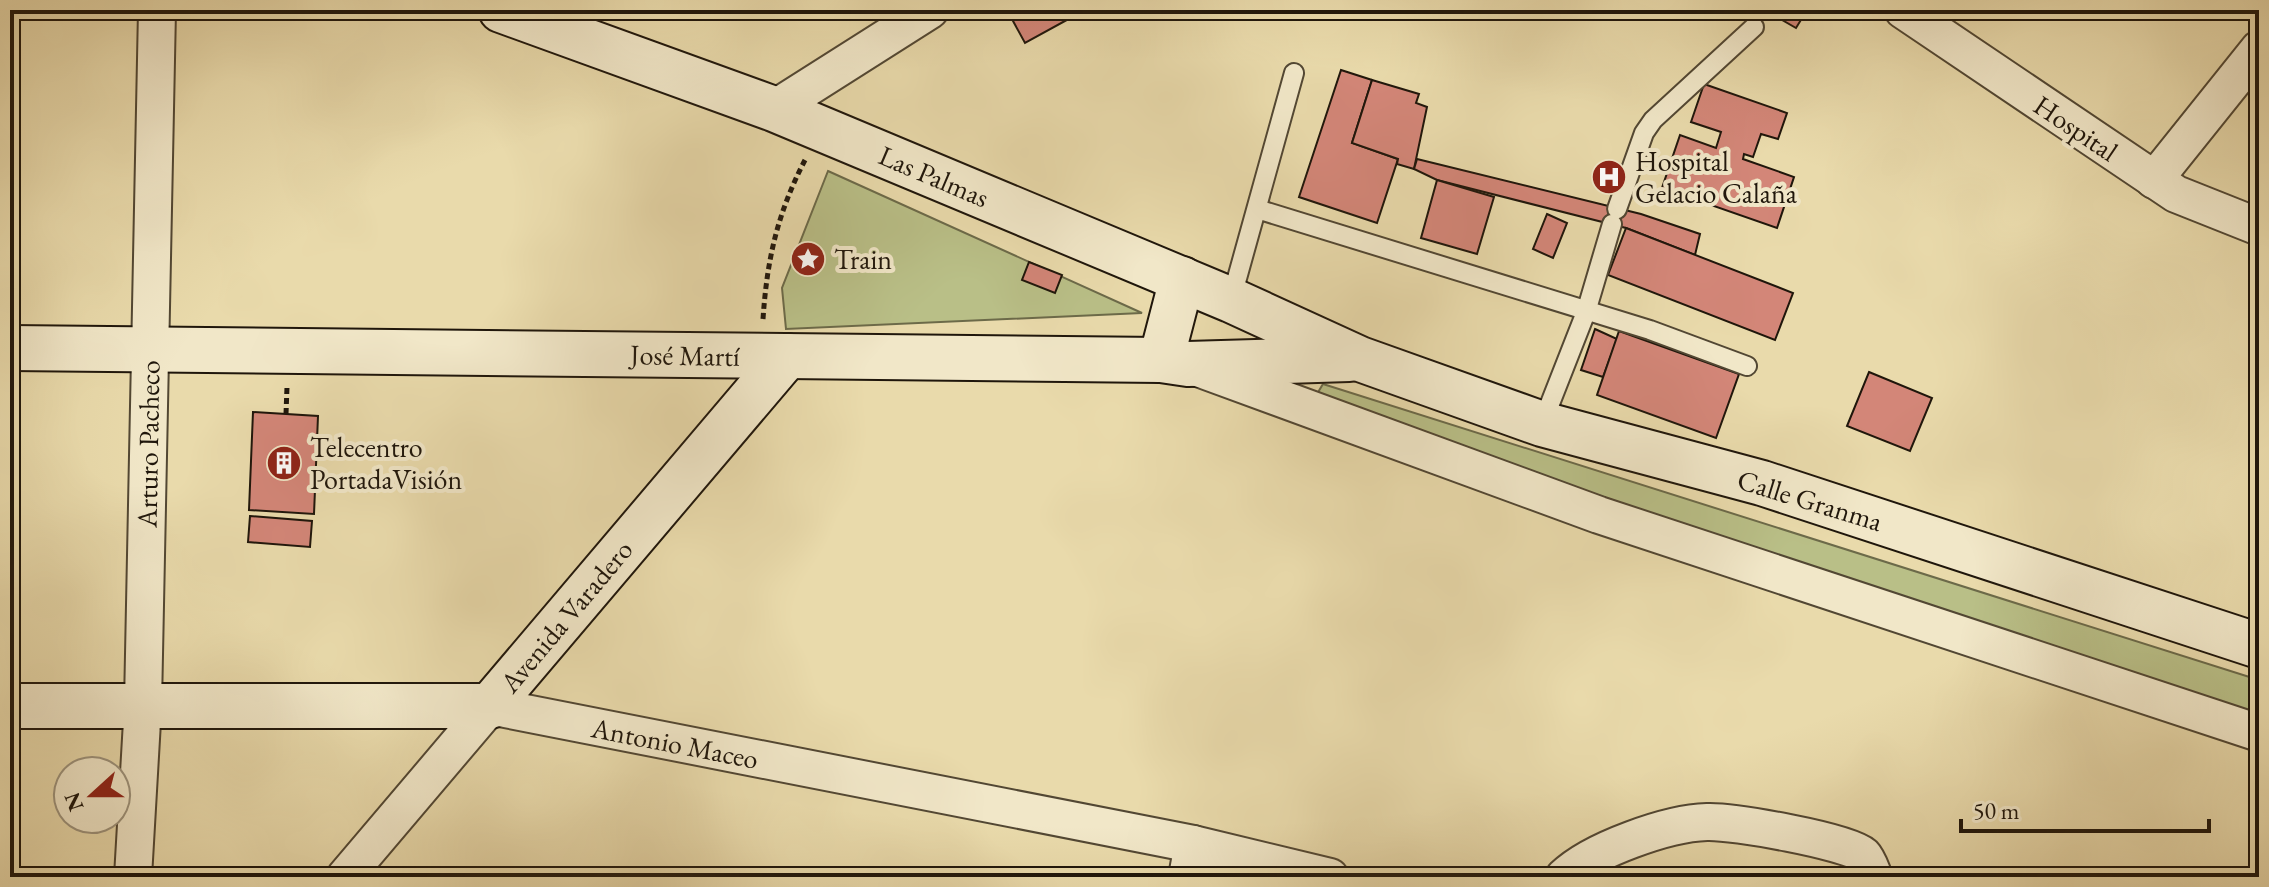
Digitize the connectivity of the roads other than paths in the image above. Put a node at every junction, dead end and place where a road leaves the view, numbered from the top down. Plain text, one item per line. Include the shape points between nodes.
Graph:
1 (157, 10) edge
2 (501, 10) edge
3 (930, 10) edge
4 (1903, 10) edge
5 (1754, 27) dead end
6 (2259, 49) edge
7 (1294, 73) dead end
8 (774, 109) junction
9 (2154, 180) junction
10 (1257, 209) junction
11 (2259, 227) edge
12 (1182, 279) junction
13 (1231, 300) junction
14 (1586, 312) junction
15 (10, 348) edge
16 (151, 350) junction
17 (774, 356) junction
18 (1360, 359) junction
19 (1175, 362) junction
20 (1747, 366) dead end
21 (1542, 424) junction
22 (2259, 646) edge
23 (143, 704) junction
24 (10, 706) edge
25 (490, 706) junction
26 (2259, 733) edge
27 (1190, 861) edge
28 (133, 877) edge
29 (345, 877) edge
30 (1330, 877) edge
31 (1564, 877) edge
32 (1874, 877) edge

1 - 16 street, Arturo Pacheco
2 - 8 main road, Las Palmas
3 - 8 street
4 - 9 street, Hospital
5 - 14 lane via 1644,133
6 - 9 street
7 - 10 lane
8 - 12 main road, Las Palmas
9 - 11 street, Hospital
10 - 13 lane
10 - 14 lane
12 - 13 main road, Las Palmas
12 - 19 main road
13 - 18 main road, Las Palmas
14 - 20 lane
14 - 21 lane
15 - 16 main road, José Martí
16 - 17 main road, José Martí
16 - 23 street, Arturo Pacheco
17 - 19 main road, José Martí
17 - 25 main road, Avenida Varadero
18 - 19 main road, José Martí
18 - 21 main road, Calle Granma
19 - 26 street via 1599,515
21 - 22 main road, Calle Granma via 1762,483
23 - 24 main road, Antonio Maceo
23 - 25 main road, Antonio Maceo
23 - 28 street, Arturo Pacheco
25 - 27 street, Antonio Maceo
25 - 29 street, Avenida Varadero
27 - 30 street, Antonio Maceo
31 - 32 street via 1608,851 1664,830 1708,822 1843,843 1864,856

